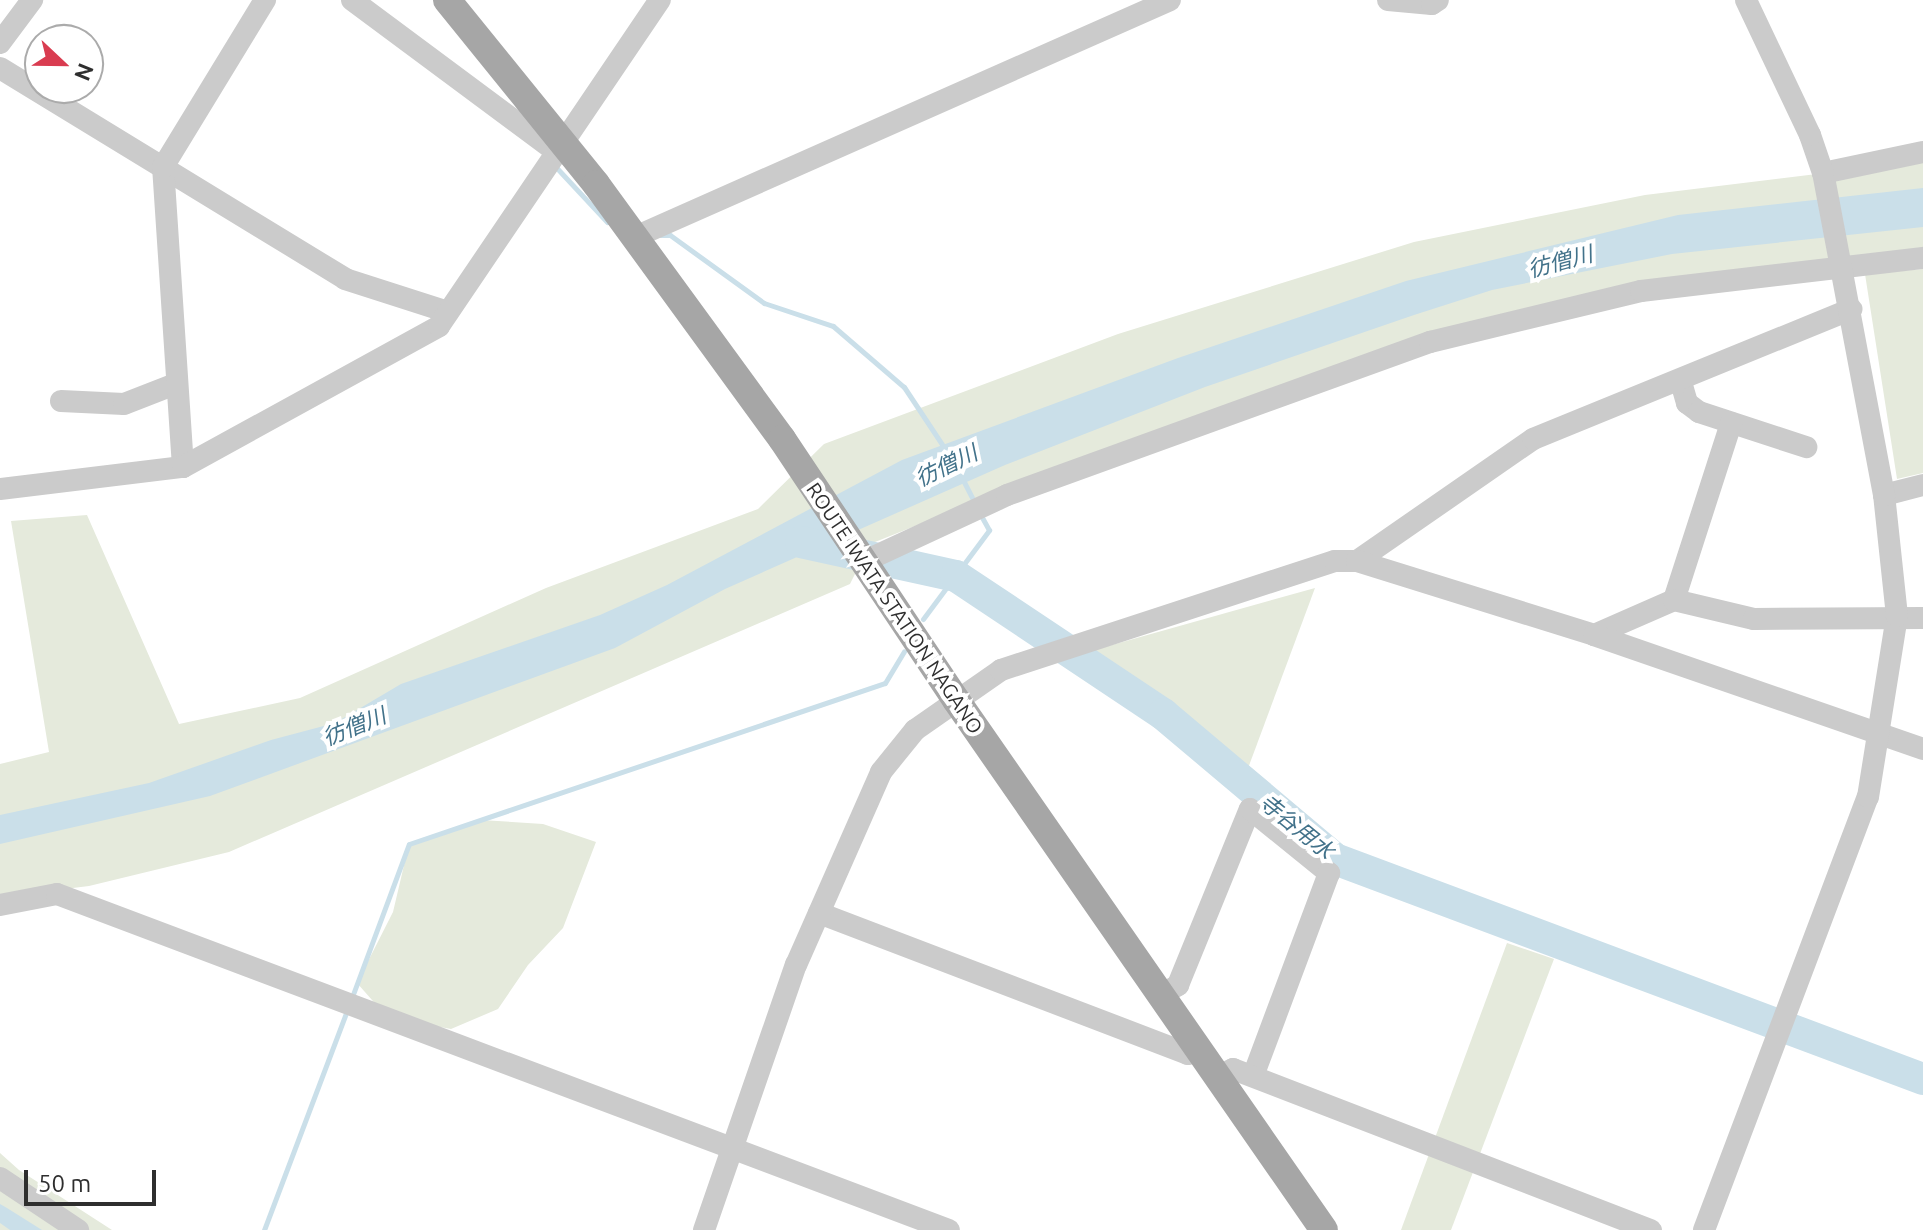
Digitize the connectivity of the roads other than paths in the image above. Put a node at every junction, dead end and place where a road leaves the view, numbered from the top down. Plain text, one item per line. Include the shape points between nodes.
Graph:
1 (32, 0) edge
2 (265, 0) edge
3 (352, 0) edge
4 (447, 0) edge
5 (660, 0) edge
6 (1170, 0) edge
7 (1388, 0) edge
8 (1438, 0) edge
9 (1746, 0) edge
10 (0, 43) edge
11 (0, 68) edge
12 (561, 149) junction
13 (1923, 152) edge
14 (163, 167) junction
15 (1823, 173) junction
16 (635, 237) junction
17 (1923, 258) edge
18 (1842, 261) junction
19 (1851, 309) junction
20 (448, 312) junction
21 (1681, 382) junction
22 (173, 385) junction
23 (61, 401) dead end
24 (1731, 423) junction
25 (1806, 447) dead end
26 (183, 467) junction
27 (1923, 485) edge
28 (0, 489) edge
29 (1884, 495) junction
30 (865, 561) junction
31 (1357, 561) junction
32 (1674, 600) junction
33 (1897, 616) junction
34 (1923, 618) edge
35 (1594, 635) junction
36 (956, 700) junction
37 (1877, 734) junction
38 (1923, 749) edge
39 (0, 905) edge
40 (819, 913) junction
41 (1161, 995) junction
42 (1197, 1048) junction
43 (1253, 1076) junction
44 (1218, 1077) junction
45 (733, 1147) junction
46 (0, 1178) edge
47 (78, 1230) edge
48 (704, 1230) edge
49 (949, 1230) edge
50 (1324, 1230) edge
51 (1651, 1230) edge
52 (1704, 1230) edge

1 - 10 street
2 - 14 street
3 - 12 street
4 - 12 main road, ROUTE IWATA STATION NAGANO
5 - 12 street via 571,126
6 - 16 street
7 - 8 street
9 - 15 street
11 - 14 street
12 - 16 main road, ROUTE IWATA STATION NAGANO
12 - 20 street
13 - 15 street
14 - 20 street via 345,279
14 - 22 street
15 - 18 street
16 - 30 main road, ROUTE IWATA STATION NAGANO
17 - 18 street
18 - 19 street
18 - 30 street via 1641,291 1430,342 1007,495
19 - 21 street
19 - 29 street
20 - 26 street via 439,326
21 - 24 street via 1687,403
21 - 31 street via 1533,439
22 - 23 street via 124,404
22 - 26 street
24 - 25 street
24 - 32 street
26 - 28 street
27 - 29 street
29 - 33 street
30 - 36 main road, ROUTE IWATA STATION NAGANO
31 - 35 street
31 - 36 street via 1335,561 1041,654 1001,670
32 - 33 street via 1754,619
32 - 35 street
33 - 34 street
33 - 37 street
35 - 37 street
36 - 40 street via 897,748 881,772
36 - 41 main road, ROUTE IWATA STATION NAGANO
37 - 38 street
37 - 52 street via 1868,797
39 - 45 street via 57,894
40 - 42 street via 1188,1054
40 - 45 street
41 - 42 main road, ROUTE IWATA STATION NAGANO
41 - 43 street via 1178,985 1250,809 1329,873
42 - 44 main road, ROUTE IWATA STATION NAGANO
43 - 44 street via 1233,1069
43 - 51 street
44 - 50 main road, ROUTE IWATA STATION NAGANO
45 - 48 street
45 - 49 street
46 - 47 street

